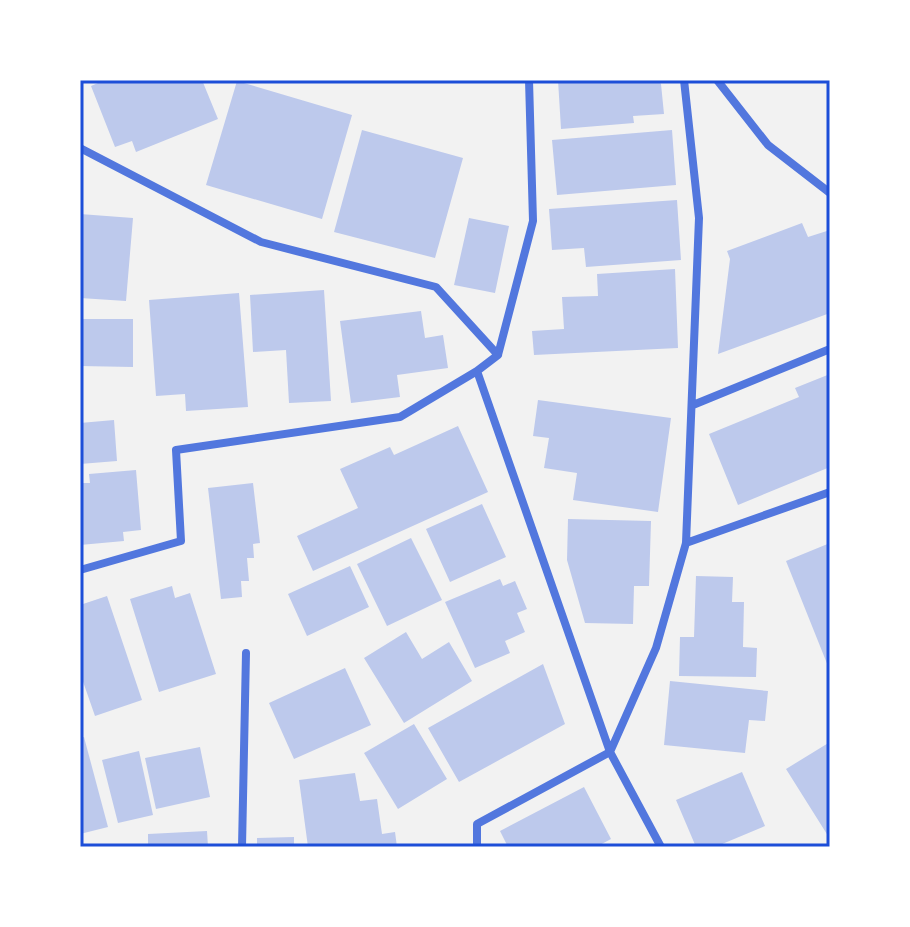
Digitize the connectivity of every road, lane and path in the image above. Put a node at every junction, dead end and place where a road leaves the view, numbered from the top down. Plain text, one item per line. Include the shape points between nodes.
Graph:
1 (529, 80) edge
2 (684, 80) edge
3 (717, 80) edge
4 (80, 148) edge
5 (830, 193) edge
6 (830, 349) edge
7 (498, 355) junction
8 (477, 371) junction
9 (693, 405) junction
10 (830, 492) edge
11 (686, 543) junction
12 (80, 570) edge
13 (246, 653) dead end
14 (610, 752) junction
15 (242, 847) edge
16 (477, 847) edge
17 (661, 847) edge

1 - 7 street via 533,221
2 - 9 street via 699,218
3 - 5 street via 768,145
4 - 7 street via 261,242 436,287
6 - 9 street
7 - 8 street
8 - 12 street via 400,417 176,450 181,541
8 - 14 street
9 - 11 street
10 - 11 street
11 - 14 street via 656,648
13 - 15 street
14 - 16 street via 477,824
14 - 17 street

